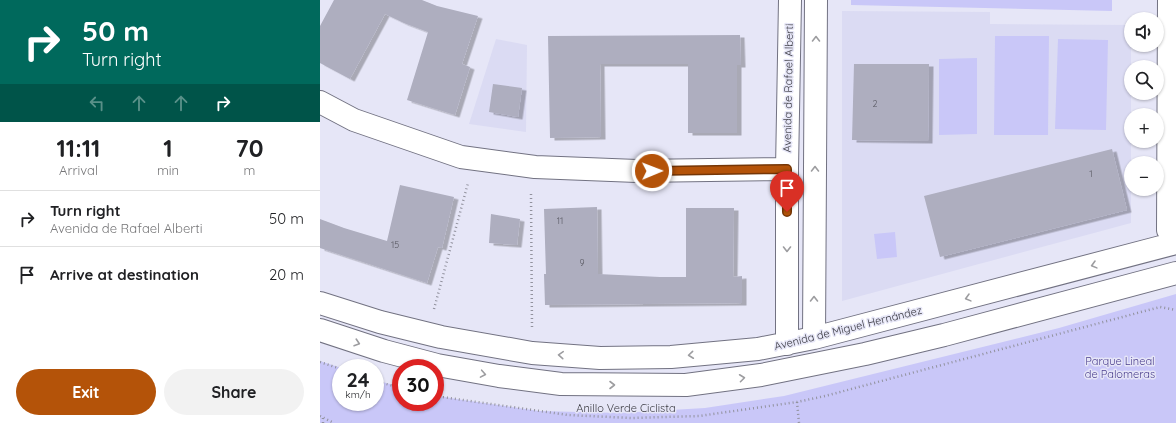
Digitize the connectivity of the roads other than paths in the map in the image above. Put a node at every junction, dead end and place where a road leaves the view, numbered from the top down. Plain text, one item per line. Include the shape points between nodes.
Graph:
1 (790, 0) edge
2 (816, 0) edge
3 (1169, 0) edge
4 (320, 102) edge
5 (787, 169) junction
6 (1171, 239) edge
7 (1176, 273) edge
8 (320, 303) edge
9 (320, 330) edge
10 (944, 335) junction
11 (814, 338) junction
12 (787, 344) junction

1 - 5 street, Avenida de Rafael Alberti
11 -> 2 street
3 - 6 street
4 - 5 street via 354,120 461,157 535,167 637,171
5 -> 12 street, Avenida de Rafael Alberti
6 - 10 street via 1129,271 1112,280
6 -> 11 street, Avenida de Miguel Hernández via 1151,244 1132,255
7 - 10 street
12 -> 8 street, Avenida de Miguel Hernández via 671,357 600,358 532,353 441,337 380,322
9 -> 10 street via 384,352 437,365 561,384 686,385 761,375
11 - 12 street, Avenida de Miguel Hernández

